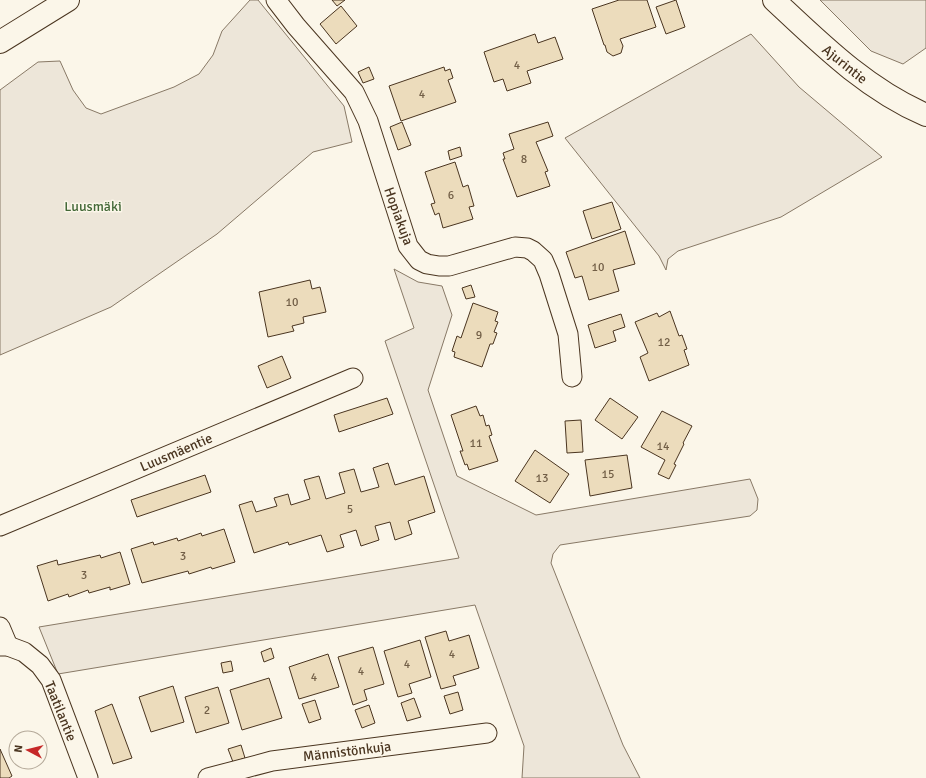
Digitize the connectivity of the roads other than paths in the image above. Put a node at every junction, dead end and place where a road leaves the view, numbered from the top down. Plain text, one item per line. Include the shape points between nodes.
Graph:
1 (68, 0) edge
2 (276, 0) edge
3 (774, 0) edge
4 (0, 42) edge
5 (926, 115) edge
6 (572, 377) dead end
7 (353, 378) dead end
8 (0, 526) edge
9 (0, 627) edge
10 (4, 646) edge
11 (487, 733) dead end
12 (88, 778) edge
13 (208, 778) edge

1 - 4 street
2 - 6 street, Hopiakuja via 354,92 368,121 408,246 419,260 427,264 450,266 515,247 527,248 543,260 568,334
3 - 5 street, Ajurintie via 835,58 870,85
7 - 8 street, Luusmäentie
9 - 10 street
10 - 12 street, Taatilantie via 24,652 40,665 51,680
11 - 13 street, Männistönkuja via 272,761

